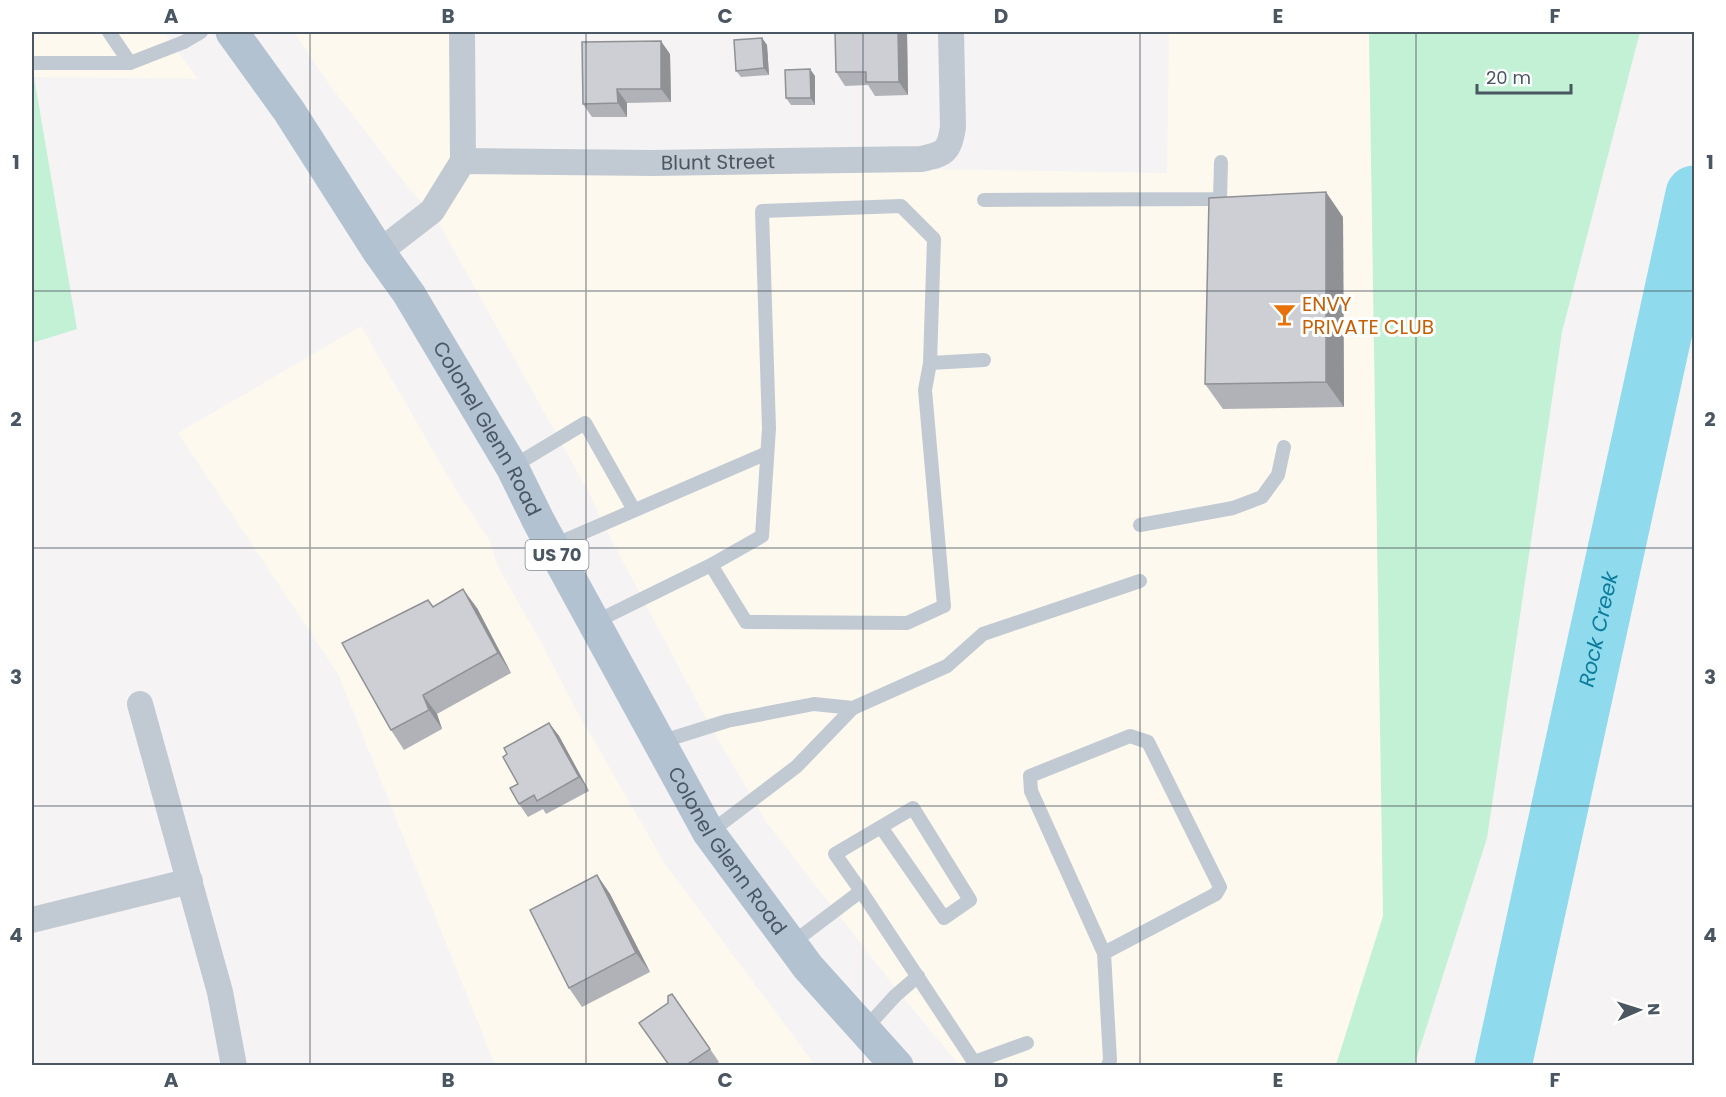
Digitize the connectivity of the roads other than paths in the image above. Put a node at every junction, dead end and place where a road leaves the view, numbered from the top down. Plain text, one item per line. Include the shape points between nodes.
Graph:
1 (109, 32) edge
2 (201, 32) edge
3 (232, 32) edge
4 (462, 32) edge
5 (951, 32) edge
6 (32, 63) edge
7 (130, 63) junction
8 (463, 161) junction
9 (1221, 162) dead end
10 (984, 200) dead end
11 (379, 252) junction
12 (984, 360) dead end
13 (930, 363) junction
14 (1284, 447) dead end
15 (767, 453) junction
16 (512, 467) junction
17 (634, 510) junction
18 (1140, 525) dead end
19 (552, 546) junction
20 (711, 565) junction
21 (1140, 581) dead end
22 (593, 623) junction
23 (140, 704) dead end
24 (853, 708) junction
25 (660, 742) junction
26 (881, 827) junction
27 (709, 833) junction
28 (190, 881) junction
29 (861, 891) junction
30 (32, 920) edge
31 (791, 944) junction
32 (1104, 953) junction
33 (918, 976) junction
34 (865, 1029) junction
35 (1027, 1043) dead end
36 (972, 1064) edge
37 (234, 1065) edge
38 (897, 1065) edge
39 (1108, 1065) edge

1 - 7 lane
2 - 7 lane
3 - 11 main road, Colonel Glenn Road / US 70 via 289,111
4 - 8 street
5 - 8 street, Blunt Street via 953,127 951,142 938,155 921,159 653,163
6 - 7 lane
8 - 11 street via 432,211
9 - 10 lane via 1220,198
11 - 16 main road, Colonel Glenn Road / US 70 via 409,294
12 - 13 lane
13 - 15 lane via 934,239 901,206 762,211
13 - 20 lane via 925,390 944,606 907,623 746,622
14 - 18 lane via 1278,475 1262,496 1233,508
15 - 17 lane
15 - 20 lane via 762,536
16 - 17 lane via 585,423
16 - 19 main road, Colonel Glenn Road / US 70
17 - 19 lane
19 - 22 main road, Colonel Glenn Road / US 70
20 - 22 lane
21 - 24 lane via 983,634 947,666
22 - 25 main road, Colonel Glenn Road / US 70
23 - 28 street
24 - 25 lane via 814,704 727,721
24 - 27 lane via 796,767
25 - 27 main road, Colonel Glenn Road / US 70
26 - 26 lane via 913,808 970,900 944,918
26 - 29 lane via 835,854
27 - 31 main road, Colonel Glenn Road / US 70
28 - 30 street
28 - 37 street via 220,992
29 - 31 lane
29 - 33 lane
31 - 34 main road, Colonel Glenn Road / US 70
32 - 32 lane via 1031,791 1030,776 1130,736 1148,742 1220,887 1216,894
32 - 39 lane
33 - 34 lane
33 - 36 lane
34 - 38 main road, Colonel Glenn Road / US 70
35 - 36 lane

